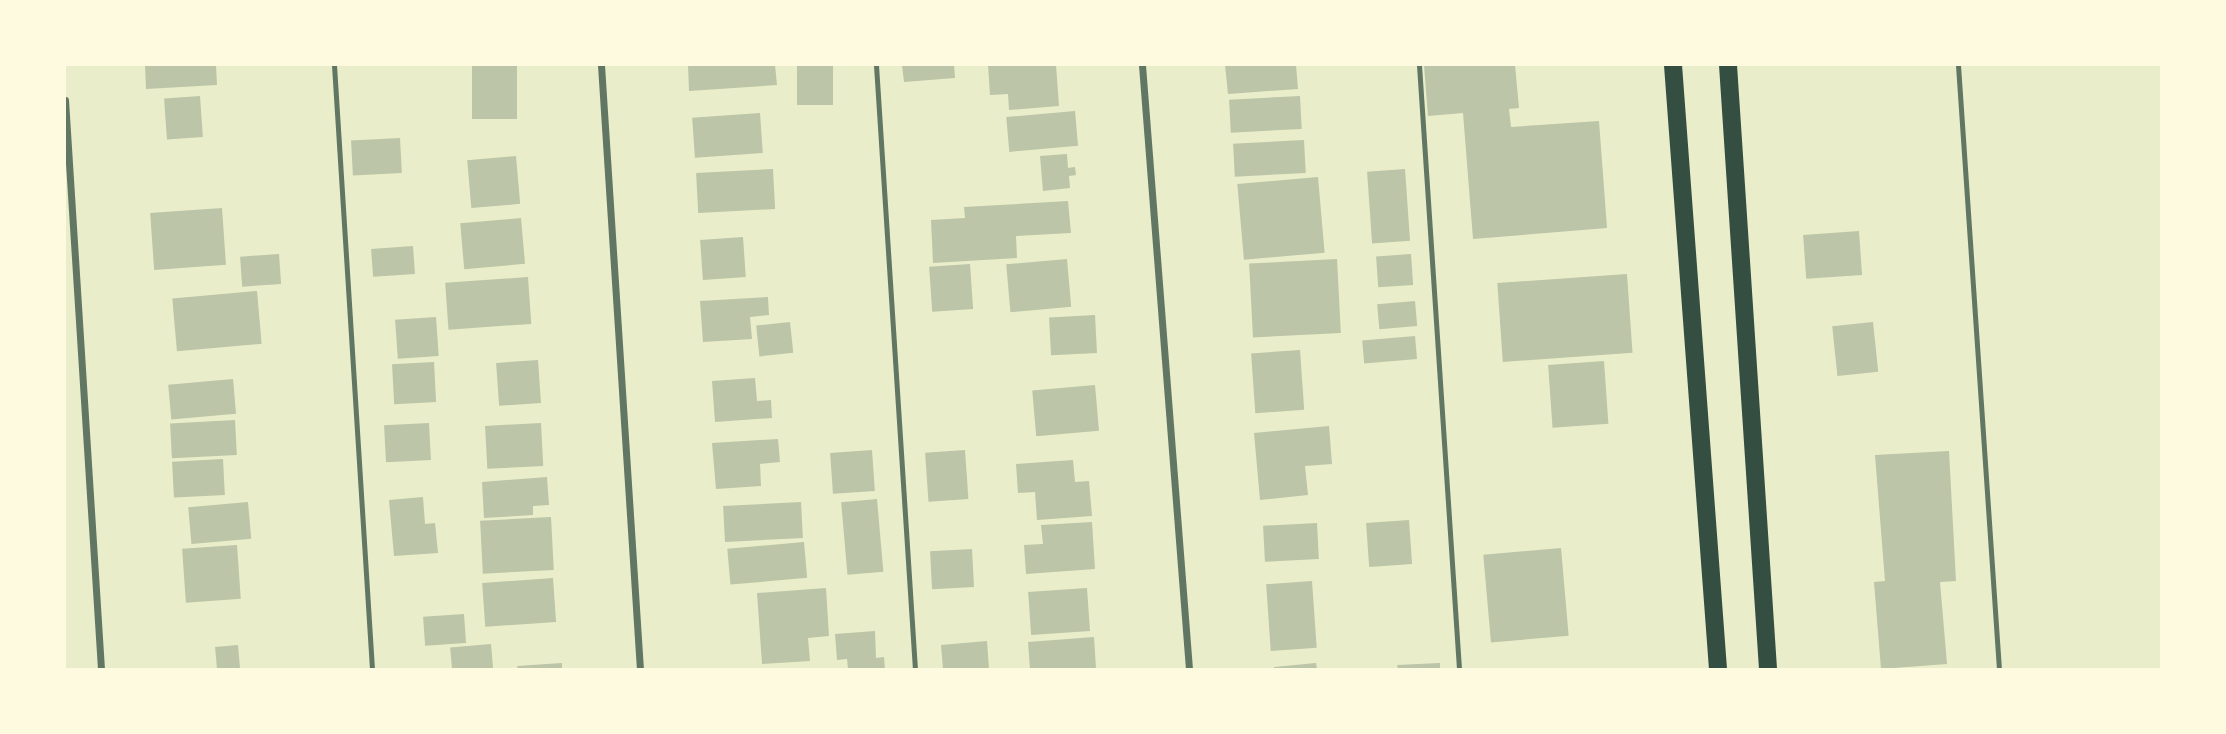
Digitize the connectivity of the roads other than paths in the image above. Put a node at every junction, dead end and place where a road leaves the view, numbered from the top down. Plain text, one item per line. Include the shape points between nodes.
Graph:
1 (334, 65) edge
2 (601, 65) edge
3 (876, 65) edge
4 (1142, 65) edge
5 (1419, 65) edge
6 (1673, 65) edge
7 (1728, 65) edge
8 (1958, 65) edge
9 (65, 100) edge
10 (101, 669) edge
11 (372, 669) edge
12 (640, 669) edge
13 (915, 669) edge
14 (1189, 669) edge
15 (1459, 669) edge
16 (1718, 669) edge
17 (1768, 669) edge
18 (1999, 669) edge

1 - 11 lane
2 - 12 street
3 - 13 lane
4 - 14 street
5 - 15 lane
6 - 16 main road
7 - 17 main road
8 - 18 lane
9 - 10 street

